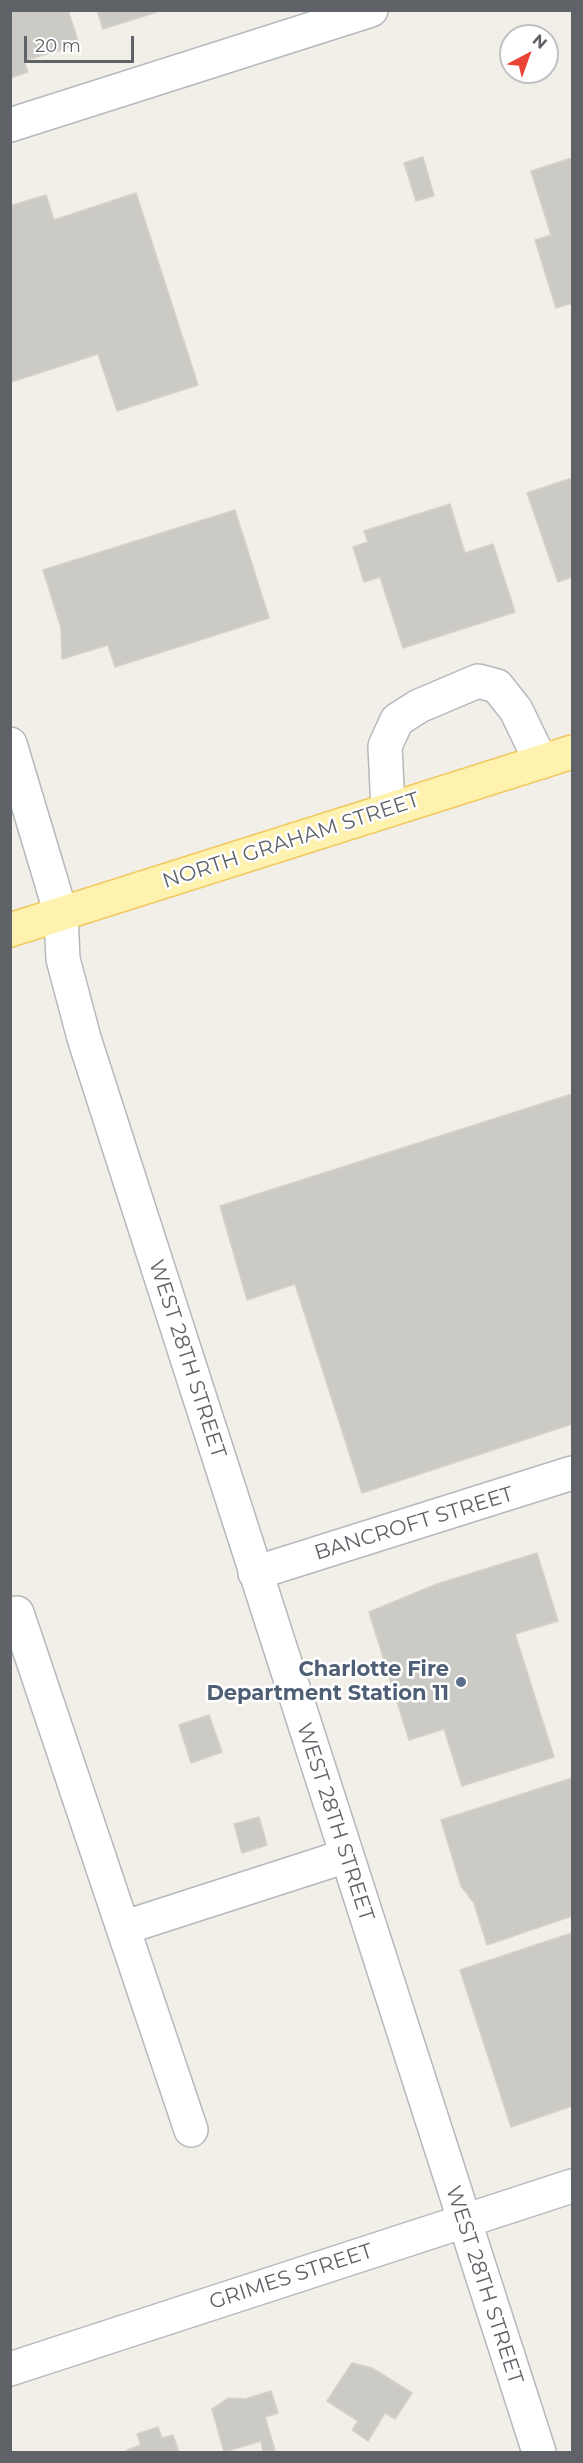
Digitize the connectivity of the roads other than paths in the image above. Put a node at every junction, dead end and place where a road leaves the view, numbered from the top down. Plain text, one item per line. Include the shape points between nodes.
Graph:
1 (371, 10) edge
2 (10, 125) edge
3 (10, 744) edge
4 (573, 752) edge
5 (541, 762) junction
6 (387, 810) junction
7 (61, 914) junction
8 (10, 930) edge
9 (573, 1473) edge
10 (255, 1573) junction
11 (10, 1615) edge
12 (346, 1856) junction
13 (123, 1928) junction
14 (191, 2130) dead end
15 (573, 2186) edge
16 (464, 2221) junction
17 (10, 2369) edge
18 (539, 2452) edge

1 - 2 street
3 - 7 street, WEST 28TH STREET
4 - 5 main road, NORTH GRAHAM STREET
5 - 6 main road, NORTH GRAHAM STREET
5 - 6 street via 516,710 497,686 478,681 419,706 397,720 385,746
6 - 7 main road, NORTH GRAHAM STREET
7 - 8 main road, NORTH GRAHAM STREET
7 - 10 street, WEST 28TH STREET via 63,959 84,1038
9 - 10 street, BANCROFT STREET
10 - 12 street, WEST 28TH STREET
11 - 13 street via 16,1613
12 - 13 street
12 - 16 street, WEST 28TH STREET
13 - 14 street
15 - 16 street, GRIMES STREET
16 - 17 street, GRIMES STREET
16 - 18 street, WEST 28TH STREET

